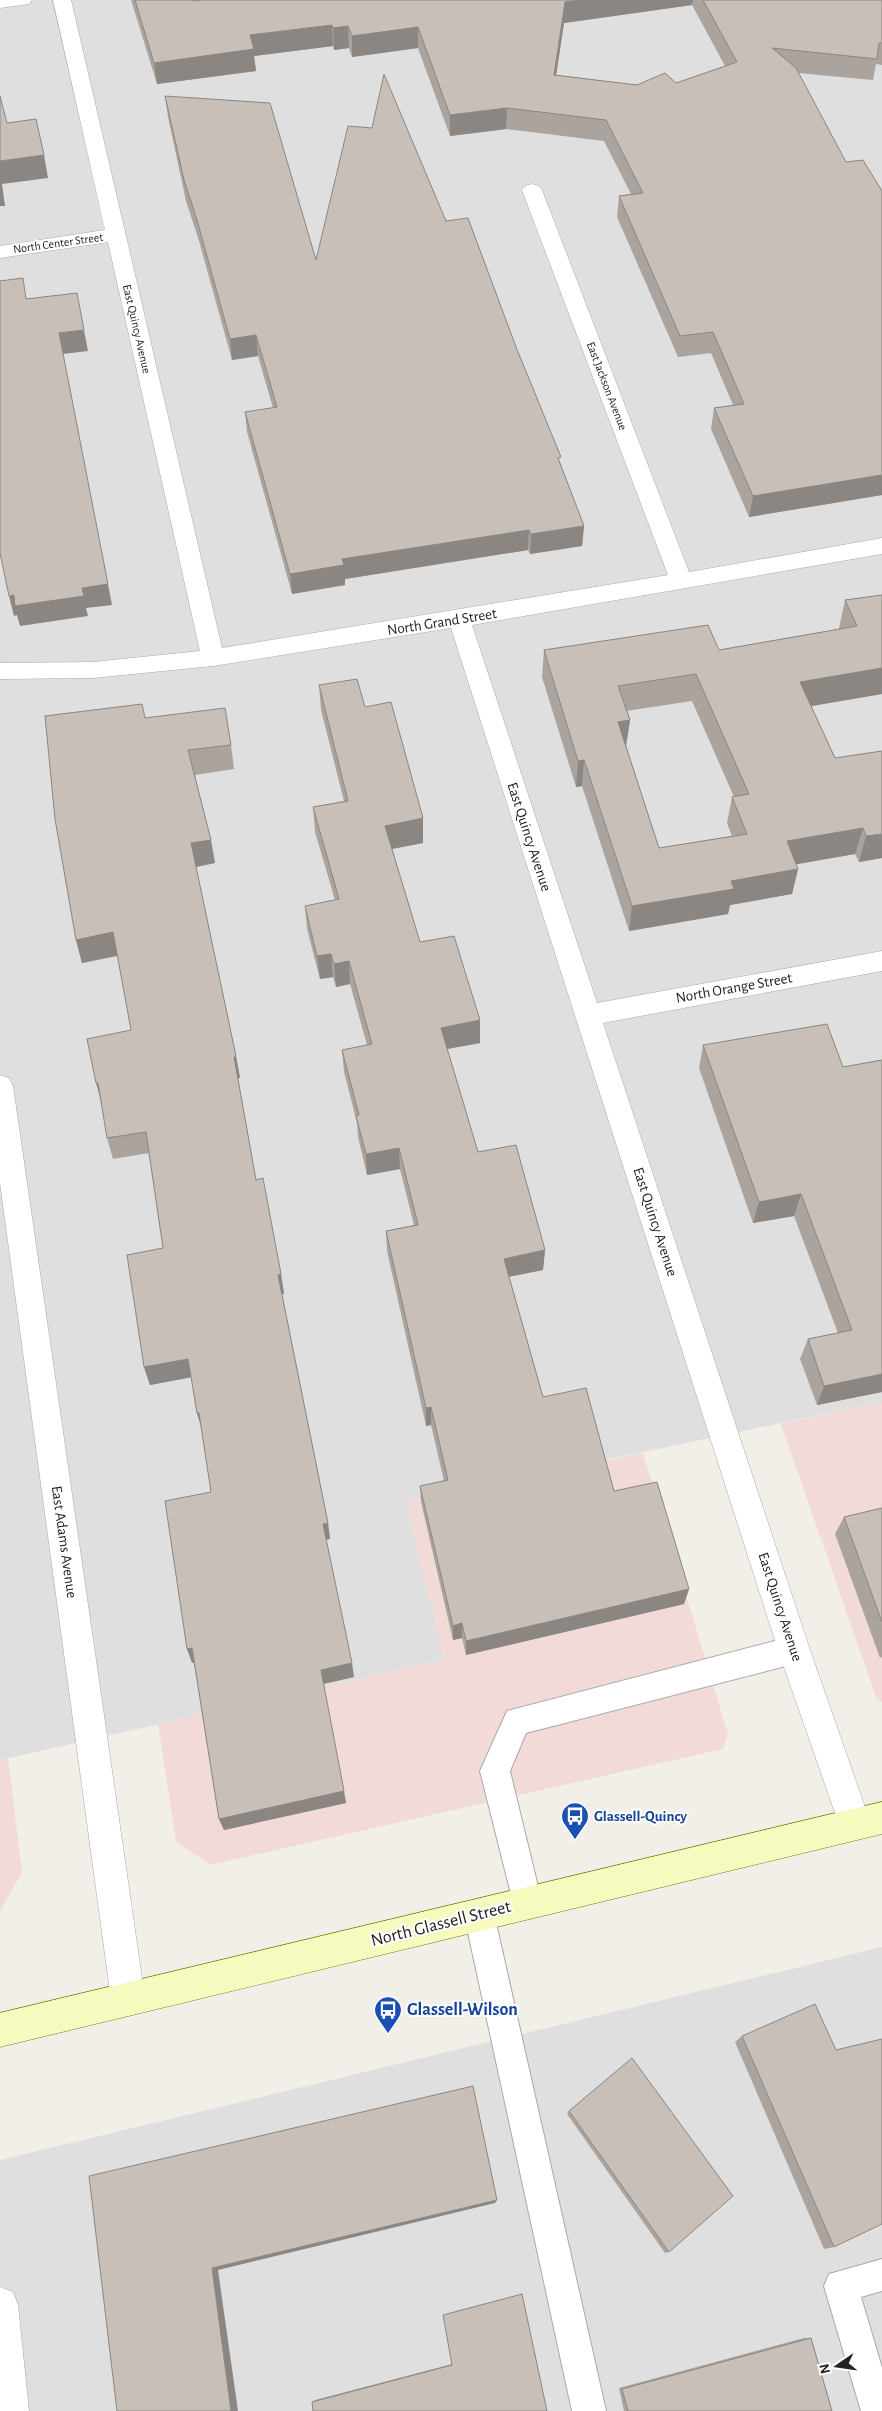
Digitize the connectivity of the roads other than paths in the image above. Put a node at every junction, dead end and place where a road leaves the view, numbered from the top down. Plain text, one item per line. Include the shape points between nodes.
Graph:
1 (23, 0) edge
2 (62, 0) edge
3 (0, 3) edge
4 (532, 190) dead end
5 (115, 235) junction
6 (0, 252) edge
7 (882, 546) edge
8 (681, 581) junction
9 (459, 620) junction
10 (213, 658) junction
11 (0, 671) edge
12 (882, 961) edge
13 (587, 1015) junction
14 (0, 1086) edge
15 (794, 1650) junction
16 (868, 1821) edge
17 (526, 1903) junction
18 (479, 1914) junction
19 (128, 1999) junction
20 (0, 2030) edge
21 (882, 2276) edge
22 (0, 2305) edge
23 (10, 2411) edge
24 (589, 2411) edge
25 (878, 2411) edge

1 - 3 street
2 - 5 street, East Quincy Avenue
4 - 8 street, East Jackson Avenue
5 - 6 street, North Center Street
5 - 10 street, East Quincy Avenue
7 - 8 street, North Grand Street
8 - 9 street, North Grand Street
9 - 10 street, North Grand Street
9 - 13 street, East Quincy Avenue
10 - 11 street, North Grand Street via 93,670
12 - 13 street, North Orange Street
13 - 15 street, East Quincy Avenue
14 - 19 street, East Adams Avenue
15 - 16 street, East Quincy Avenue
15 - 17 lane via 517,1721 495,1771
16 - 17 main road, North Glassell Street
17 - 18 main road, North Glassell Street
18 - 19 main road, North Glassell Street
18 - 24 lane
19 - 20 main road, North Glassell Street
21 - 25 lane via 841,2286
22 - 23 street

